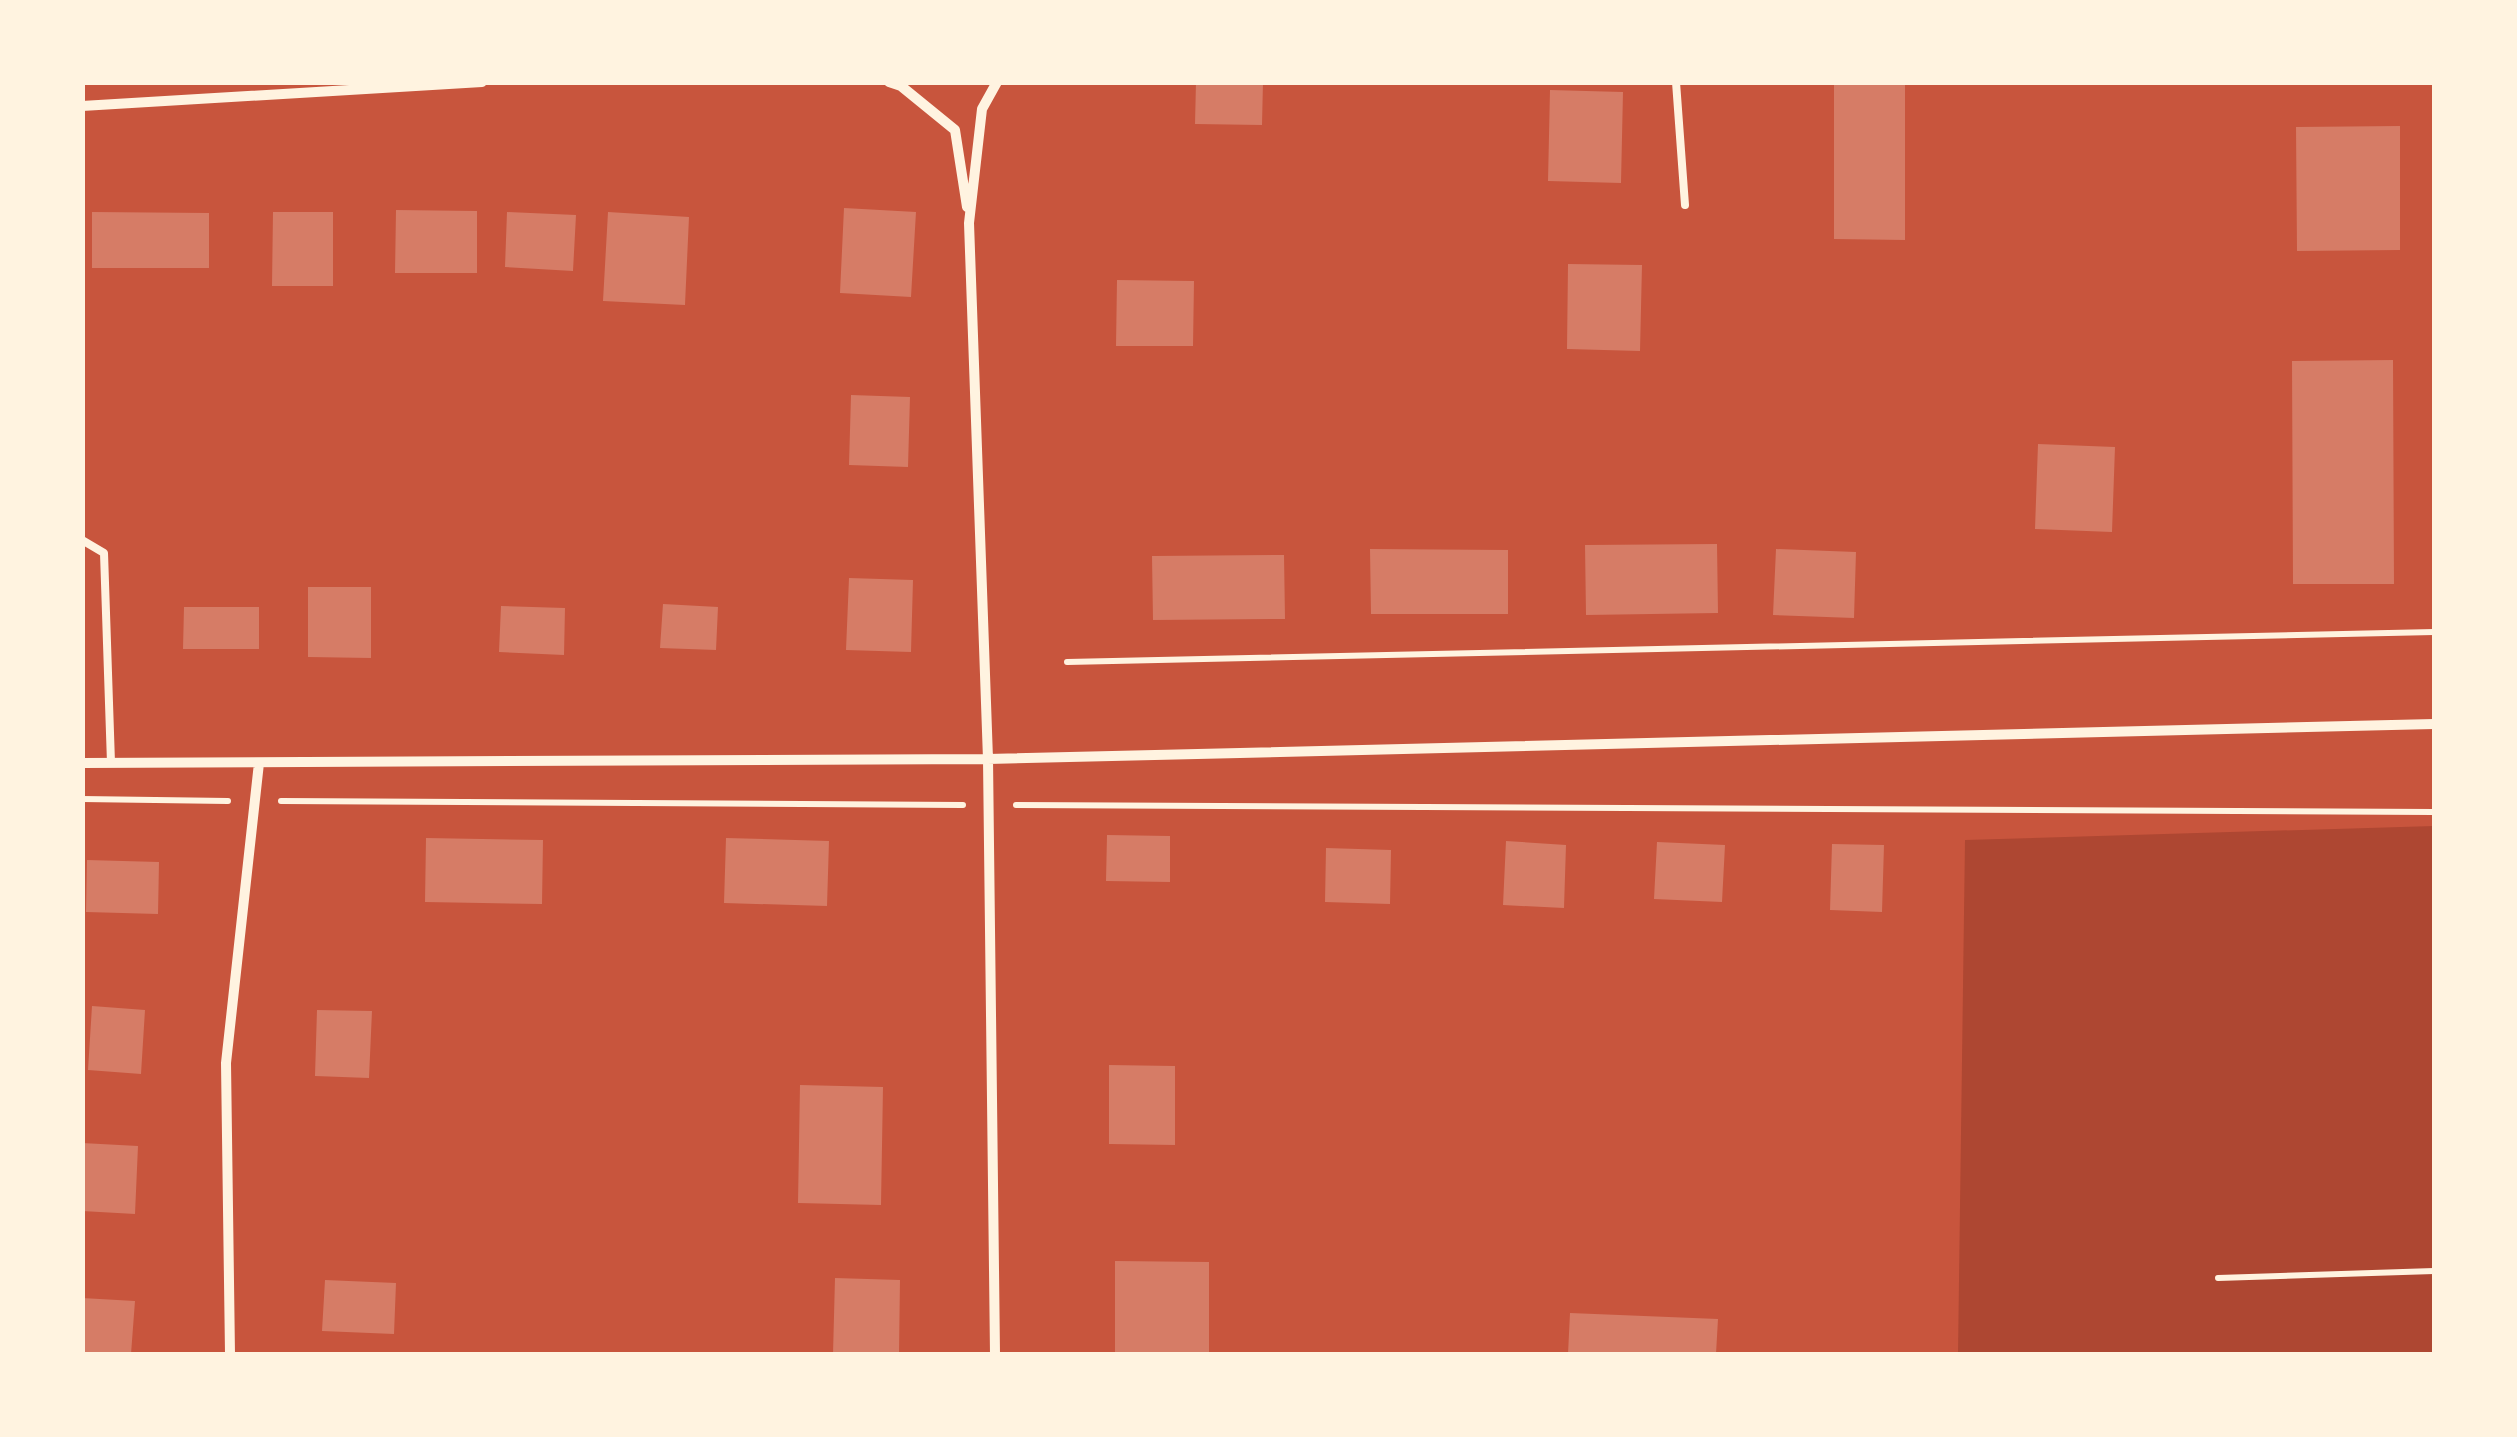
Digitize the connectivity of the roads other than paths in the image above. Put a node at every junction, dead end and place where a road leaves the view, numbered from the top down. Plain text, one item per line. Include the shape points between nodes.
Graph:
1 (482, 82) edge
2 (888, 82) edge
3 (997, 82) edge
4 (1676, 82) edge
5 (82, 106) edge
6 (1685, 204) dead end
7 (969, 222) junction
8 (82, 540) edge
9 (2434, 724) edge
10 (988, 759) junction
11 (259, 762) junction
12 (82, 763) edge
13 (111, 763) junction
14 (230, 1354) edge
15 (995, 1354) edge

1 - 5 street
2 - 7 street via 955,130
3 - 7 street via 982,110
4 - 6 lane
7 - 10 street
8 - 13 lane via 104,553
9 - 10 street
10 - 11 street
10 - 15 street
11 - 13 street
11 - 14 street via 226,1063
12 - 13 street

